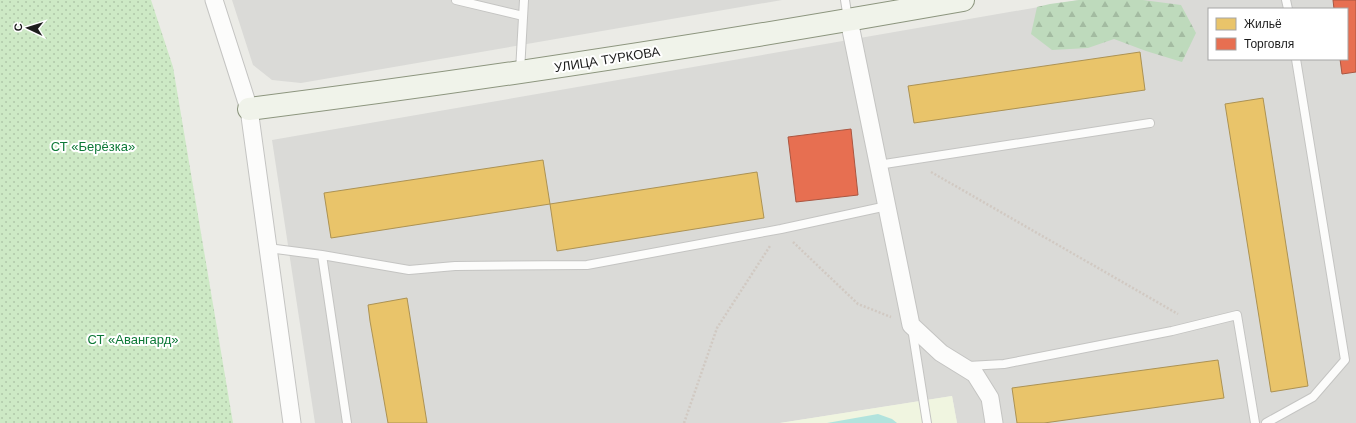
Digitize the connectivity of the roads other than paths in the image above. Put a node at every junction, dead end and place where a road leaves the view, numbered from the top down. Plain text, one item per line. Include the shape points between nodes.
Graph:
1 (214, 0) edge
2 (456, 0) edge
3 (524, 0) edge
4 (963, 0) edge
5 (847, 10) edge
6 (523, 16) junction
7 (1296, 60) edge
8 (520, 72) junction
9 (249, 109) junction
10 (1150, 123) dead end
11 (878, 165) junction
12 (887, 206) junction
13 (268, 248) junction
14 (322, 255) junction
15 (912, 326) junction
16 (963, 366) junction
17 (292, 423) edge
18 (348, 423) edge
19 (927, 423) edge
20 (994, 423) edge
21 (1255, 423) edge
22 (1266, 423) edge

1 - 9 street
2 - 6 lane
3 - 6 lane
4 - 5 street, УЛИЦА ТУРКОВА
5 - 8 street, УЛИЦА ТУРКОВА
5 - 11 street
6 - 8 lane
7 - 22 lane via 1345,360 1313,397
8 - 9 street, УЛИЦА ТУРКОВА
9 - 13 street
10 - 11 lane
11 - 12 street
12 - 14 lane via 781,229 587,265 455,266 409,270
12 - 15 street
13 - 14 lane
13 - 17 street
14 - 18 lane
15 - 16 street via 941,353
15 - 19 lane
16 - 20 street via 975,374 990,398
16 - 21 lane via 1004,364 1237,315

